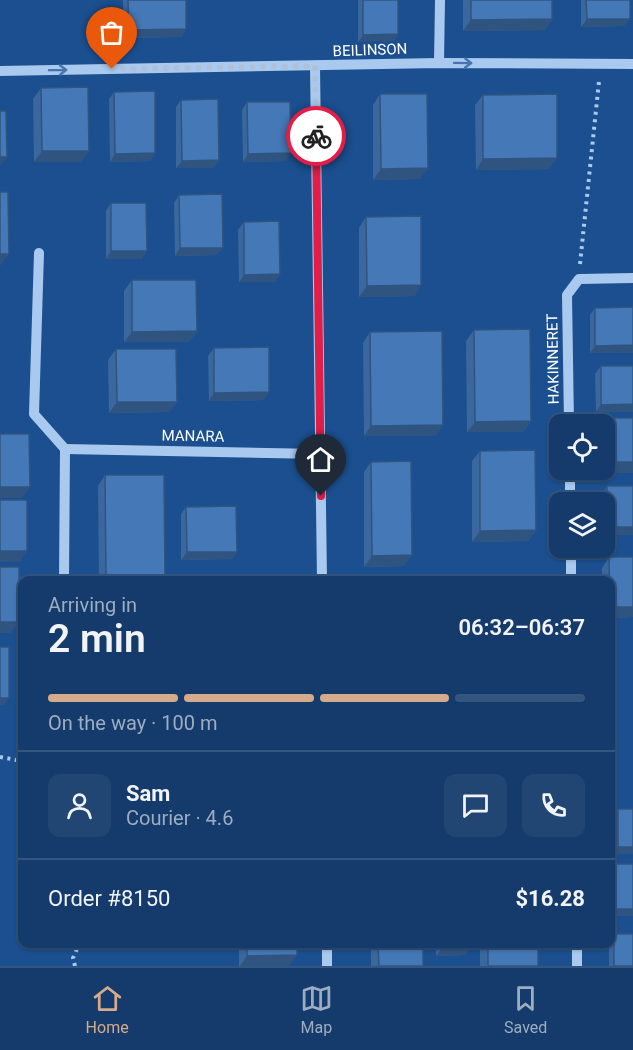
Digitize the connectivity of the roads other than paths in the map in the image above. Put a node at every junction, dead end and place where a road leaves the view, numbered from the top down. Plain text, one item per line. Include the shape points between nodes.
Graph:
1 (440, 0) edge
2 (439, 63) junction
3 (633, 64) edge
4 (315, 66) junction
5 (0, 71) edge
6 (39, 253) dead end
7 (633, 278) edge
8 (569, 414) edge
9 (65, 448) junction
10 (320, 454) junction
11 (571, 558) edge
12 (64, 576) edge
13 (322, 576) edge
14 (571, 576) edge
15 (327, 948) edge
16 (577, 948) edge
17 (327, 966) edge
18 (577, 966) edge

1 - 2 street
2 -> 3 street, BEILINSON
2 - 4 street, BEILINSON
5 -> 4 street, BEILINSON
4 - 10 street
6 - 9 street via 34,414
7 - 8 street, HAKINNERET via 579,279 567,295
9 - 10 street, MANARA
9 - 12 street
10 - 13 street
11 - 14 street
15 - 17 street
16 - 18 street

